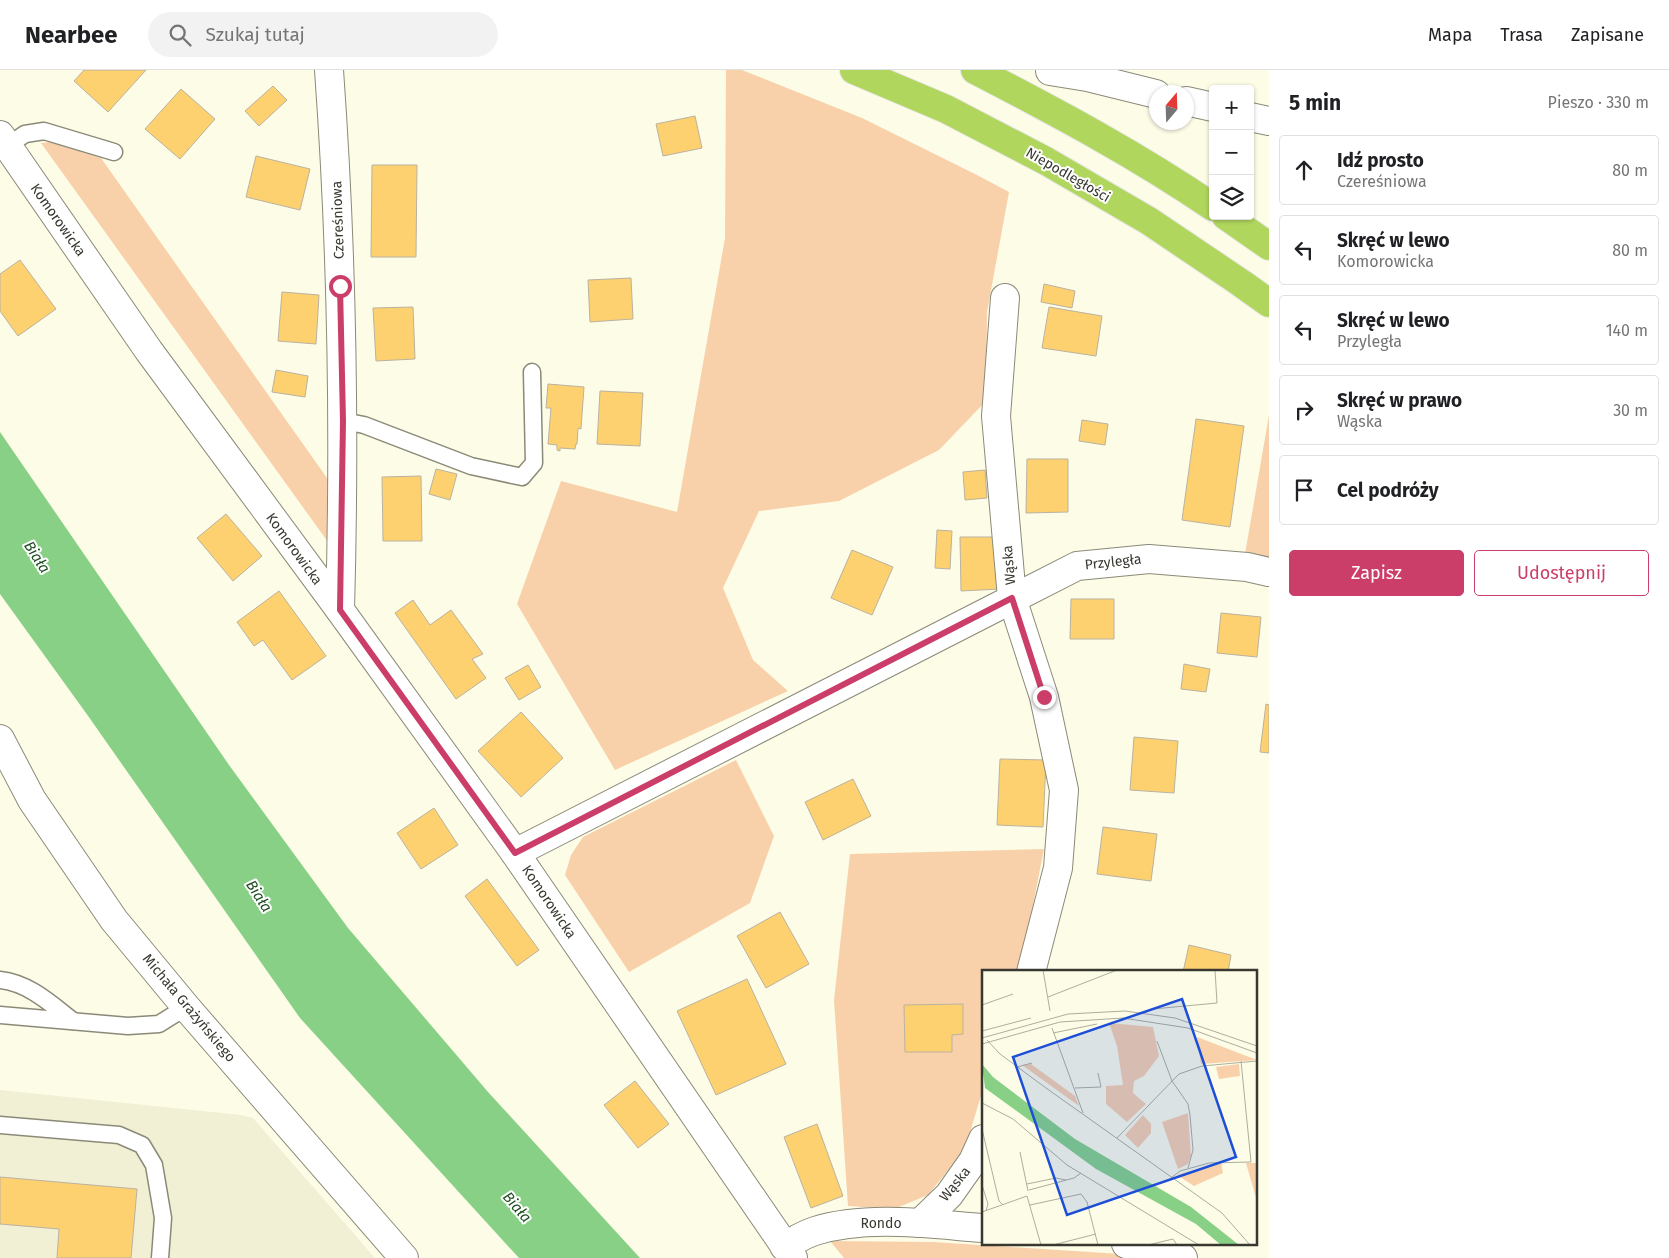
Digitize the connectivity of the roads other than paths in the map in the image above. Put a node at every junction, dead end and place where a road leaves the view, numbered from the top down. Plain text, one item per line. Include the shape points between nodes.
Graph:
1 (329, 70) edge
2 (854, 70) edge
3 (975, 70) edge
4 (1050, 71) dead end
5 (1149, 92) edge
6 (1194, 103) edge
7 (1209, 106) edge
8 (1254, 118) edge
9 (1269, 121) edge
10 (4, 141) edge
11 (114, 152) dead end
12 (1209, 204) edge
13 (1232, 220) edge
14 (1269, 246) edge
15 (1005, 298) dead end
16 (1269, 304) edge
17 (532, 372) dead end
18 (343, 421) junction
19 (1269, 572) edge
20 (1012, 598) junction
21 (340, 610) junction
22 (0, 739) edge
23 (515, 853) junction
24 (1032, 970) edge
25 (0, 980) edge
26 (186, 1007) junction
27 (0, 1015) edge
28 (74, 1021) junction
29 (0, 1125) edge
30 (982, 1141) edge
31 (920, 1223) junction
32 (982, 1228) edge
33 (1135, 1246) edge
34 (789, 1252) edge
35 (160, 1258) edge
36 (404, 1258) edge
37 (1183, 1258) edge

1 - 18 street, Czereśniowa via 335,148
2 - 16 highway, Niepodległości via 946,109 1046,161 1149,221
3 - 12 highway via 1071,120
4 - 5 street
6 - 7 street
8 - 9 street
10 - 11 lane via 44,131
10 - 21 street, Komorowicka via 149,351
13 - 14 highway
15 - 20 street, Wąska via 996,416
17 - 18 lane via 534,463 522,477 471,466 364,425
18 - 21 street, Czereśniowa
19 - 20 street, Przyległa via 1149,559 1077,566
20 - 23 street, Przyległa
20 - 24 street, Wąska via 1044,697 1064,790 1058,868
21 - 23 street, Komorowicka
22 - 26 street, Michała Grażyńskiego via 32,800 114,920
23 - 34 street, Komorowicka
25 - 28 lane via 31,989
26 - 28 lane via 158,1024 128,1026
26 - 36 street, Michała Grażyńskiego
27 - 28 lane
29 - 35 lane via 120,1135 142,1144 154,1165 163,1218
30 - 31 street, Wąska via 973,1161 949,1194
31 - 32 street, Rondo
31 - 34 street, Rondo via 859,1222 814,1231
33 - 37 street

